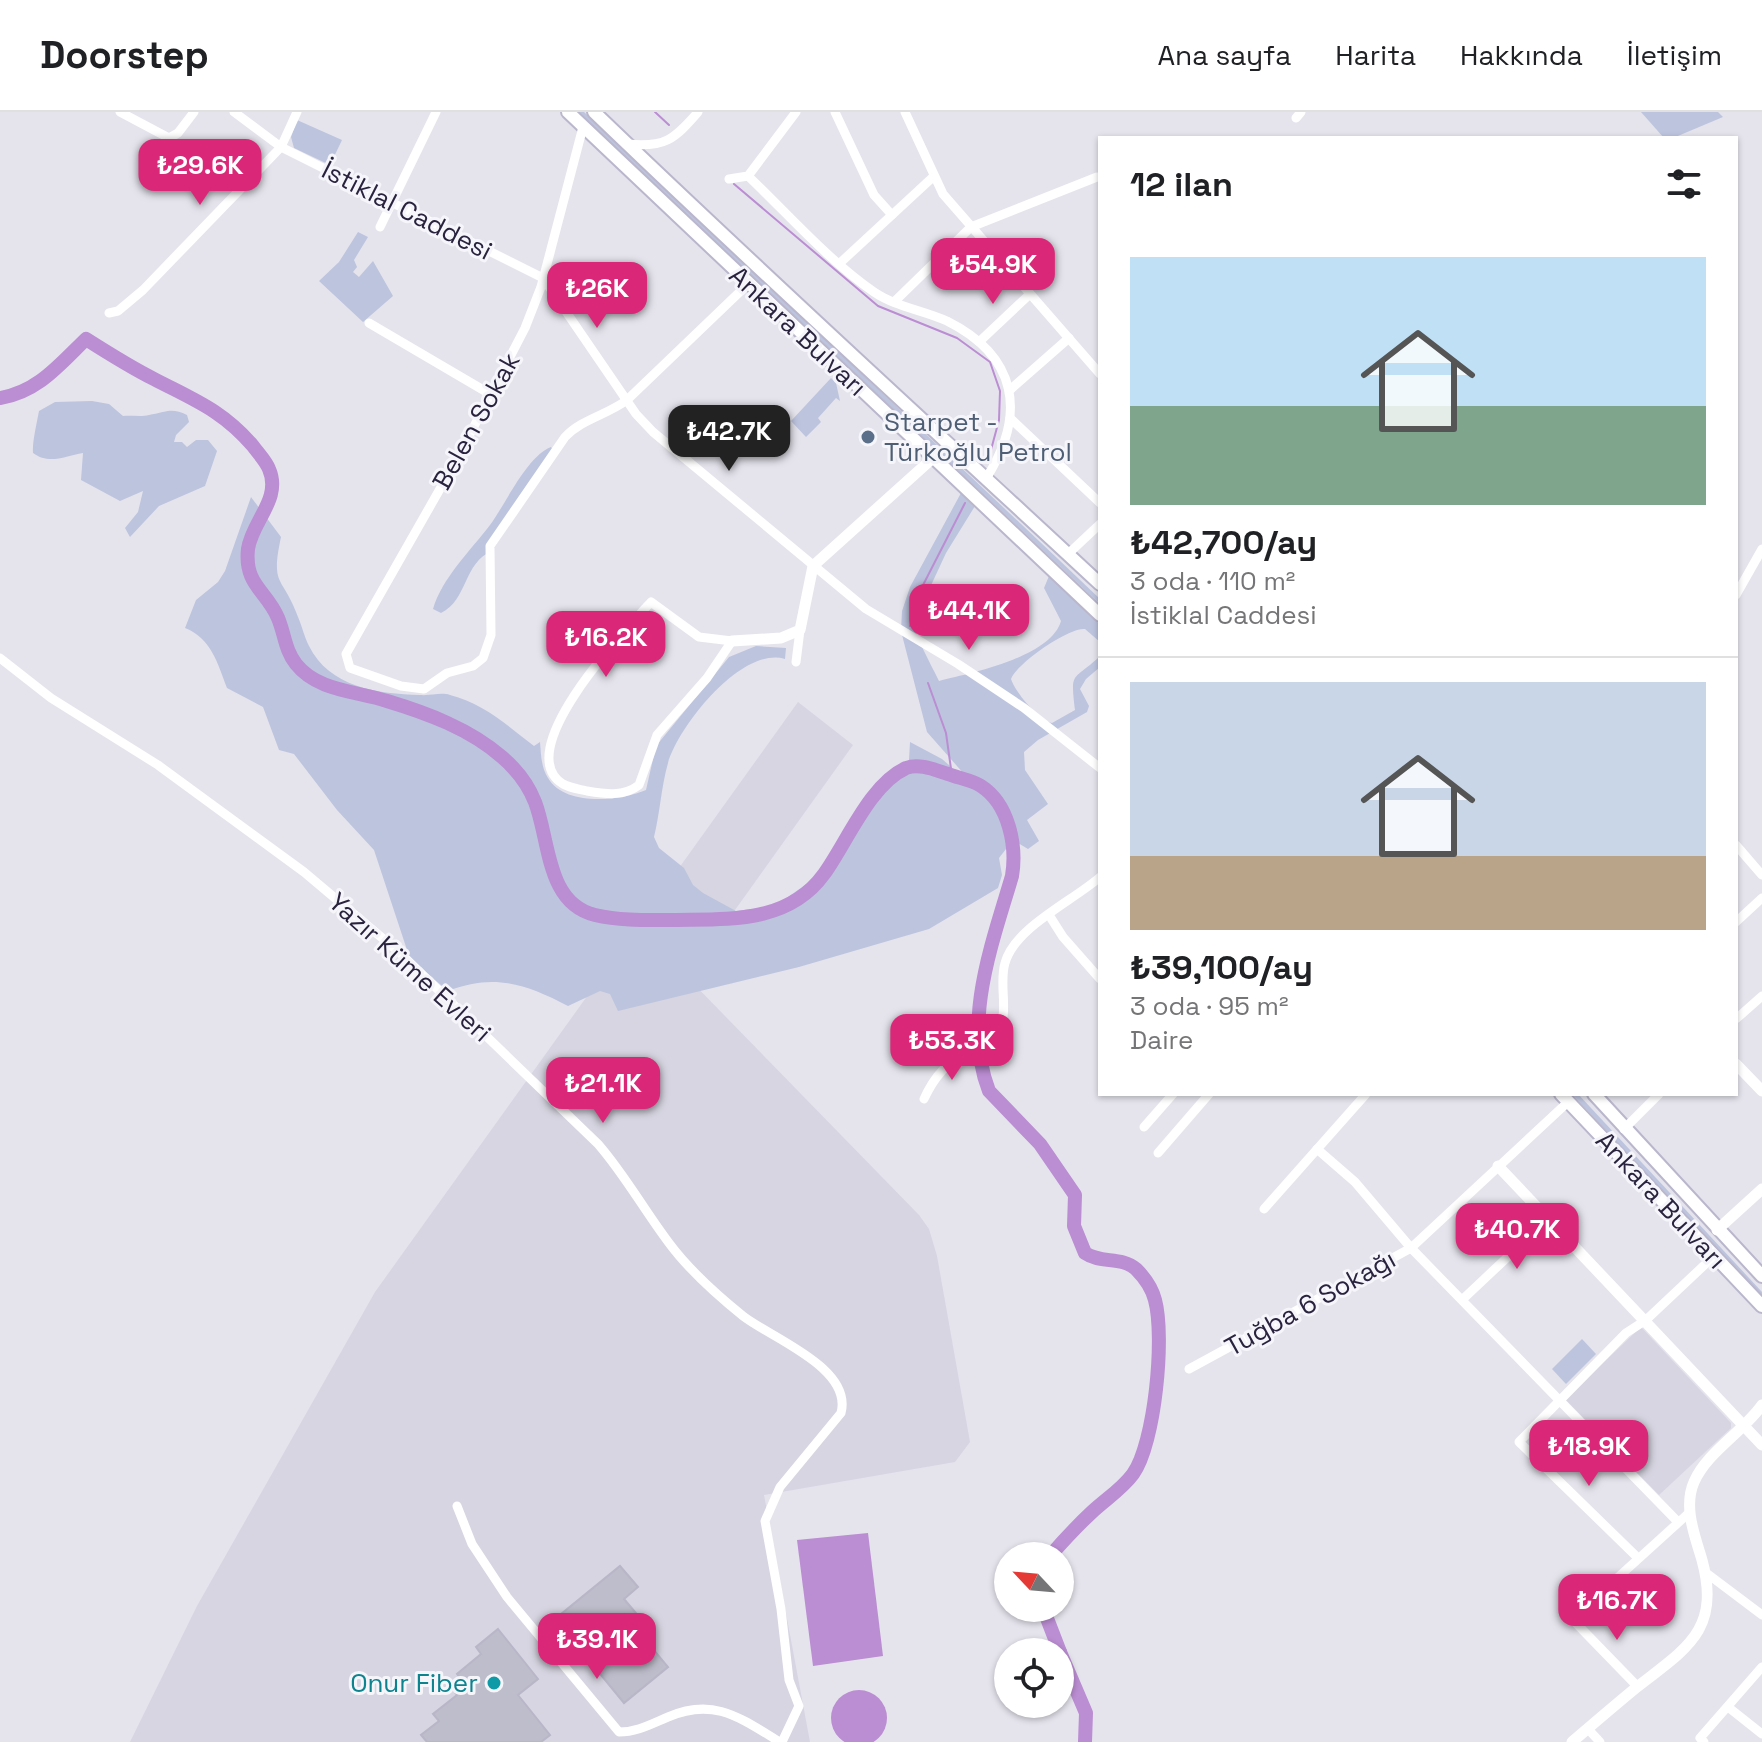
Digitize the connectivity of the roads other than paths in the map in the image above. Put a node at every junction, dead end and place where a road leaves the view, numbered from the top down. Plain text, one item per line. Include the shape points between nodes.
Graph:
1 (120, 112) edge
2 (194, 112) edge
3 (234, 112) edge
4 (297, 112) edge
5 (436, 112) edge
6 (568, 112) edge
7 (594, 112) edge
8 (698, 112) edge
9 (796, 112) edge
10 (835, 112) edge
11 (905, 112) edge
12 (583, 127) junction
13 (627, 144) junction
14 (281, 147) junction
15 (748, 176) junction
16 (933, 177) junction
17 (1097, 177) dead end
18 (729, 179) dead end
19 (391, 203) junction
20 (892, 215) junction
21 (380, 227) dead end
22 (971, 227) junction
23 (840, 263) junction
24 (543, 278) junction
25 (748, 284) junction
26 (1030, 294) junction
27 (894, 302) junction
28 (109, 313) dead end
29 (369, 323) dead end
30 (1069, 338) junction
31 (979, 342) junction
32 (1098, 372) edge
33 (1011, 389) junction
34 (490, 394) junction
35 (627, 400) junction
36 (1010, 418) junction
37 (934, 457) junction
38 (987, 477) junction
39 (1098, 501) edge
40 (1098, 526) edge
41 (1762, 549) edge
42 (1068, 554) junction
43 (813, 566) junction
44 (1098, 582) edge
45 (1738, 591) edge
46 (1098, 613) edge
47 (800, 630) junction
48 (732, 641) junction
49 (0, 658) edge
50 (796, 662) dead end
51 (1098, 766) edge
52 (1738, 847) edge
53 (1762, 875) edge
54 (1098, 878) edge
55 (1762, 898) edge
56 (1049, 915) junction
57 (1738, 920) edge
58 (1098, 977) edge
59 (1762, 996) edge
60 (1738, 1017) edge
61 (1738, 1066) edge
62 (1762, 1091) edge
63 (1171, 1096) edge
64 (1207, 1096) edge
65 (1364, 1096) edge
66 (1596, 1096) edge
67 (1657, 1096) edge
68 (1565, 1098) edge
69 (924, 1099) dead end
70 (1144, 1127) dead end
71 (1624, 1129) junction
72 (1317, 1149) junction
73 (1158, 1153) dead end
74 (1498, 1166) junction
75 (1762, 1189) edge
76 (1264, 1209) dead end
77 (1548, 1219) junction
78 (1717, 1230) junction
79 (1411, 1248) junction
80 (1714, 1256) junction
81 (1762, 1276) edge
82 (1463, 1299) junction
83 (1762, 1306) edge
84 (1646, 1320) junction
85 (1189, 1369) dead end
86 (1560, 1399) junction
87 (1762, 1405) edge
88 (1745, 1427) junction
89 (1762, 1445) edge
90 (457, 1506) dead end
91 (1690, 1512) junction
92 (1678, 1522) junction
93 (1637, 1557) junction
94 (1705, 1572) junction
95 (1762, 1615) edge
96 (1762, 1667) edge
97 (1638, 1687) junction
98 (1728, 1707) junction
99 (1588, 1729) junction
100 (1762, 1734) edge
101 (1702, 1740) edge
102 (781, 1742) edge
103 (1572, 1742) edge
104 (1600, 1742) edge

1 - 2 street via 169,138
3 - 14 street, İstiklal Caddesi
4 - 14 street
5 - 19 street
6 - 12 main road, Ankara Bulvarı
7 - 13 main road, Ankara Bulvarı
8 - 13 street via 670,140
9 - 15 street
10 - 20 street via 874,195
11 - 16 street
12 - 24 street, Belen Sokak
12 - 25 main road, Ankara Bulvarı
13 - 38 main road, Ankara Bulvarı
14 - 19 street, İstiklal Caddesi
14 - 28 street via 143,290
15 - 18 street
15 - 23 street
16 - 20 street
16 - 22 street
17 - 22 street
19 - 21 street
19 - 24 street, İstiklal Caddesi
20 - 23 street
22 - 26 street
22 - 27 street
23 - 27 street
24 - 34 street, Belen Sokak via 525,328
24 - 35 street
25 - 35 street
25 - 37 main road, Ankara Bulvarı
26 - 30 street
26 - 31 street
27 - 31 street via 948,322
29 - 34 street
30 - 32 street
30 - 33 street
31 - 33 street via 997,360
33 - 36 street
34 - 35 street, Belen Sokak via 346,654 355,671 416,690 483,658 491,635 490,546 565,437
35 - 43 street via 653,432
36 - 38 street
36 - 39 street
37 - 43 street
37 - 46 main road, Ankara Bulvarı
38 - 42 main road, Ankara Bulvarı
40 - 42 street
41 - 45 street
42 - 44 main road, Ankara Bulvarı
43 - 47 street
43 - 51 street via 866,609 1024,708
47 - 48 street via 781,638
47 - 50 street
48 - 48 street via 707,641 651,602 611,646 558,724 548,751 553,773 563,784 609,794 635,789 657,735
49 - 102 street, Yazır Küme Evleri via 304,872 400,953 598,1144 682,1260 741,1315 800,1351 837,1384 843,1397 841,1413 780,1487 765,1521 789,1680 799,1706
52 - 53 street
54 - 56 street
55 - 57 street
56 - 58 street
56 - 69 street via 1006,959 1002,1021 995,1037 937,1074
59 - 60 street
61 - 62 street
63 - 70 street
64 - 73 street
65 - 72 street
66 - 71 main road, Ankara Bulvarı
67 - 71 street
68 - 74 street, Tuğba 6 Sokağı
68 - 80 main road, Ankara Bulvarı
71 - 78 main road, Ankara Bulvarı
72 - 76 street
72 - 79 street via 1370,1198
74 - 77 street
74 - 79 street, Tuğba 6 Sokağı
75 - 78 street
77 - 82 street
77 - 84 street
78 - 81 main road, Ankara Bulvarı
79 - 82 street
79 - 85 street, Tuğba 6 Sokağı
80 - 83 main road, Ankara Bulvarı
80 - 84 street
82 - 86 street
84 - 86 street
84 - 88 street
86 - 92 street
86 - 93 street via 1519,1442
87 - 88 street
88 - 89 street
88 - 91 street via 1695,1479
90 - 102 street via 472,1544 507,1597 619,1732 686,1709 709,1707
91 - 92 street
91 - 94 street
92 - 93 street
93 - 97 street via 1572,1619
94 - 95 street
94 - 97 street via 1707,1611 1696,1637
96 - 98 street
97 - 99 street
98 - 100 street
98 - 101 street
99 - 103 street
99 - 104 street

